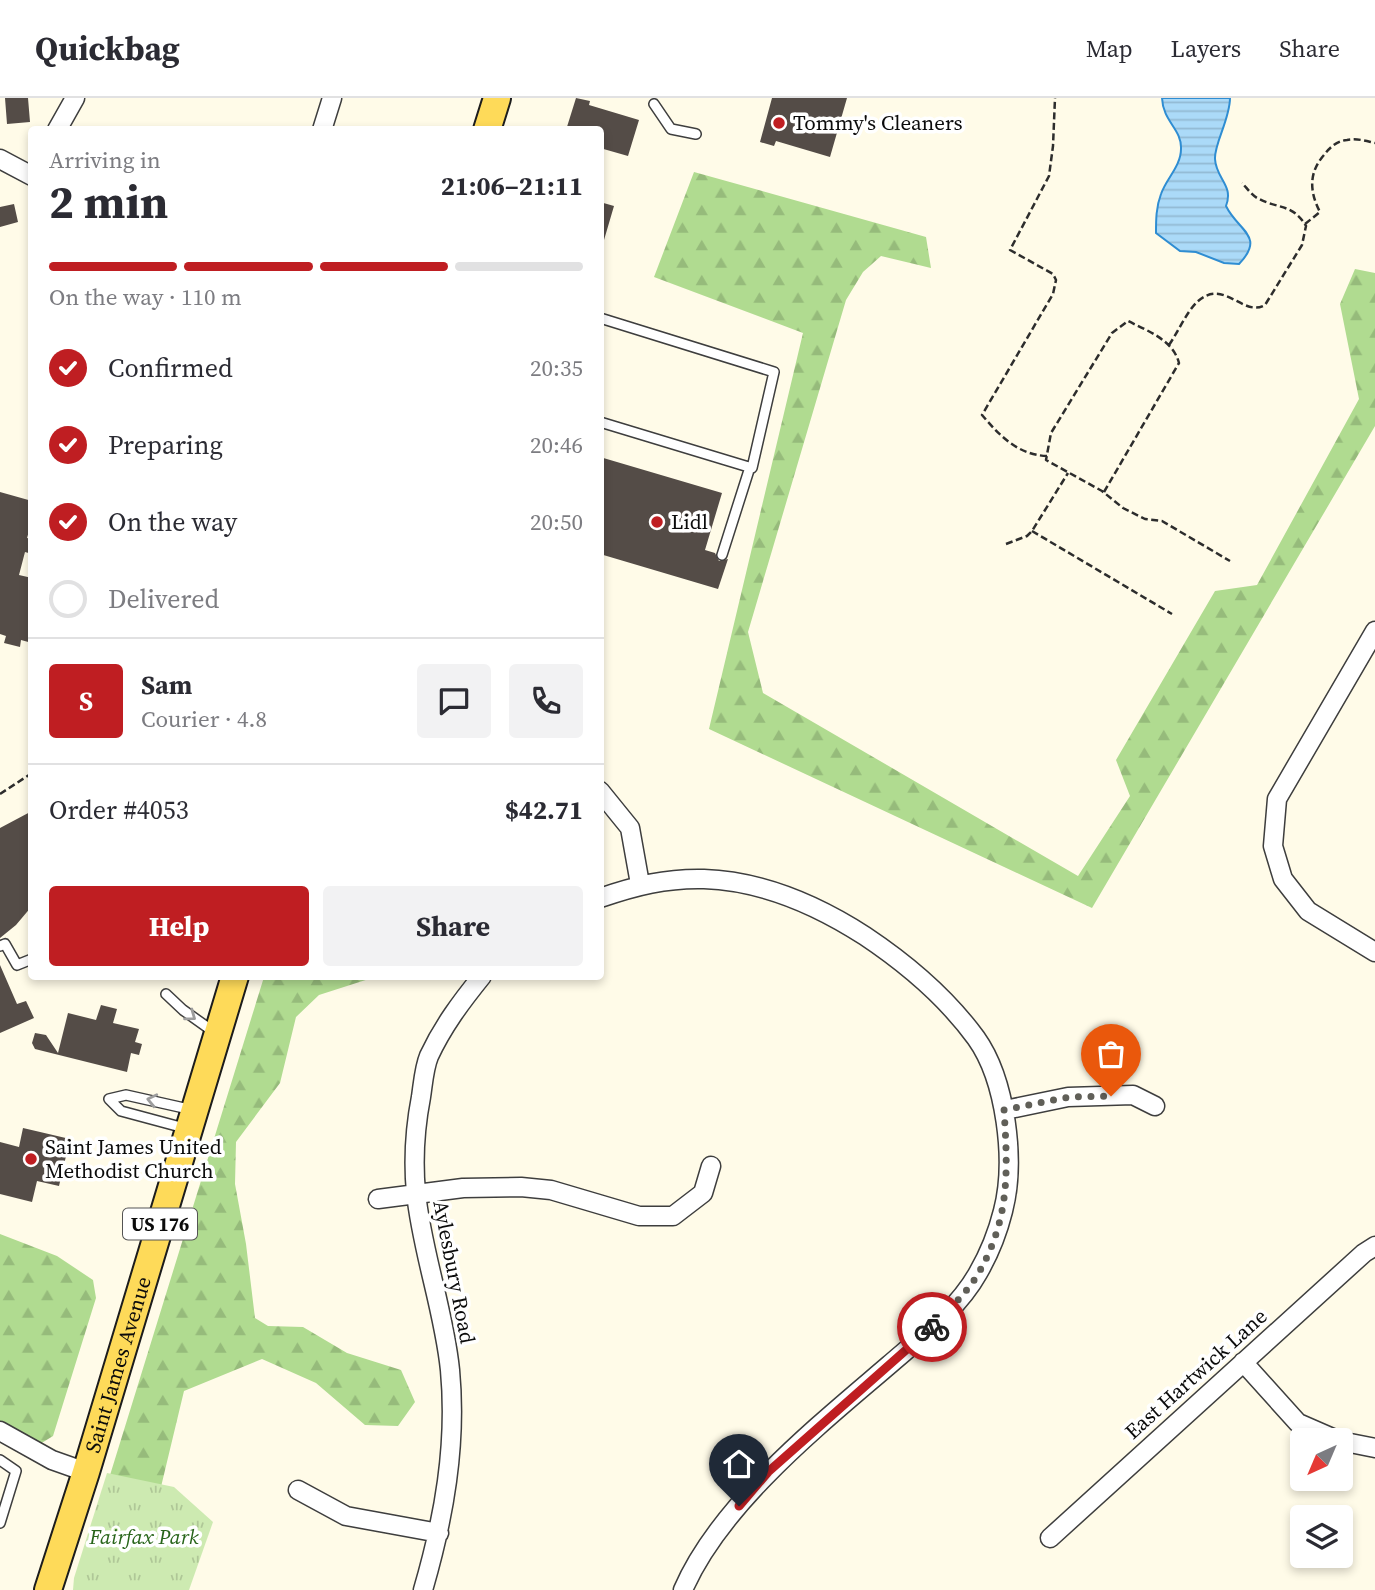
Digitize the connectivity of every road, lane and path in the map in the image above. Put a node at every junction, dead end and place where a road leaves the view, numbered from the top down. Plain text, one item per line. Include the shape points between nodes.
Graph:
1 (75, 98) edge
2 (332, 98) edge
3 (497, 98) edge
4 (1055, 98) edge
5 (654, 104) dead end
6 (59, 126) edge
7 (323, 126) edge
8 (489, 126) edge
9 (696, 134) dead end
10 (1375, 143) edge
11 (0, 159) edge
12 (28, 173) edge
13 (1242, 183) dead end
14 (1305, 224) junction
15 (604, 319) edge
16 (1169, 345) junction
17 (604, 423) edge
18 (1047, 456) junction
19 (750, 467) junction
20 (1068, 473) junction
21 (1104, 492) junction
22 (1032, 531) junction
23 (1006, 544) dead end
24 (722, 555) dead end
25 (1230, 561) dead end
26 (1172, 614) dead end
27 (1375, 631) edge
28 (28, 776) edge
29 (0, 794) edge
30 (604, 796) edge
31 (640, 884) junction
32 (604, 897) edge
33 (0, 946) edge
34 (1375, 953) edge
35 (28, 961) edge
36 (234, 980) edge
37 (479, 980) edge
38 (166, 994) dead end
39 (217, 1035) junction
40 (1155, 1107) dead end
41 (1004, 1110) junction
42 (192, 1120) junction
43 (711, 1166) dead end
44 (416, 1194) junction
45 (378, 1199) dead end
46 (1375, 1246) edge
47 (1243, 1362) junction
48 (1309, 1428) edge
49 (0, 1432) edge
50 (1353, 1444) edge
51 (1375, 1448) edge
52 (0, 1460) edge
53 (86, 1472) junction
54 (298, 1490) dead end
55 (0, 1523) edge
56 (439, 1533) junction
57 (1050, 1538) dead end
58 (48, 1590) edge
59 (423, 1590) edge
60 (683, 1590) edge

1 - 6 street
2 - 7 street
3 - 8 main road
4 - 18 path via 1049,176 1010,250 1053,274 1053,294 982,415 1020,450
5 - 9 lane via 671,129
10 - 14 path via 1346,139 1327,151 1313,171 1313,193 1320,212
11 - 12 street
13 - 14 path via 1257,198 1290,208
14 - 16 path via 1302,245 1265,304 1259,309 1224,294 1207,296 1194,306
15 - 19 lane via 775,372
16 - 18 path via 1123,322 1051,433
16 - 21 path via 1179,363
17 - 19 lane
18 - 20 path via 1046,460
19 - 24 lane
20 - 21 path
20 - 22 path
21 - 25 path via 1123,508 1145,519 1163,521
22 - 23 path
22 - 26 path
27 - 34 street via 1277,799 1273,846 1283,878 1308,911
28 - 29 path
30 - 31 street via 630,828
31 - 32 street
31 - 41 street via 704,879 767,889 831,914 911,969 946,1002 977,1040
33 - 35 lane via 5,944 17,965
36 - 39 main road, Saint James Avenue / US 176
37 - 44 street, Aylesbury Road via 453,1011 428,1059 414,1153
38 -> 39 lane
39 - 42 main road, Saint James Avenue / US 176
40 - 41 street via 1133,1095 1069,1097
41 - 60 street via 1008,1168 1004,1210 978,1274 928,1331 768,1472 725,1522
42 -> 42 lane via 126,1095 109,1099 130,1114
42 - 53 main road, Saint James Avenue / US 176
43 - 44 street via 703,1193 673,1216 639,1216 551,1190 521,1187
44 - 45 street
44 - 56 street, Aylesbury Road via 450,1370 452,1434
46 - 47 street, East Hartwick Lane
47 - 48 street via 1298,1423
47 - 57 street, East Hartwick Lane
49 - 53 street
50 - 51 street
52 - 55 lane via 16,1471
53 - 58 main road, Saint James Avenue / US 176
54 - 56 street via 346,1516
56 - 59 street, Aylesbury Road

